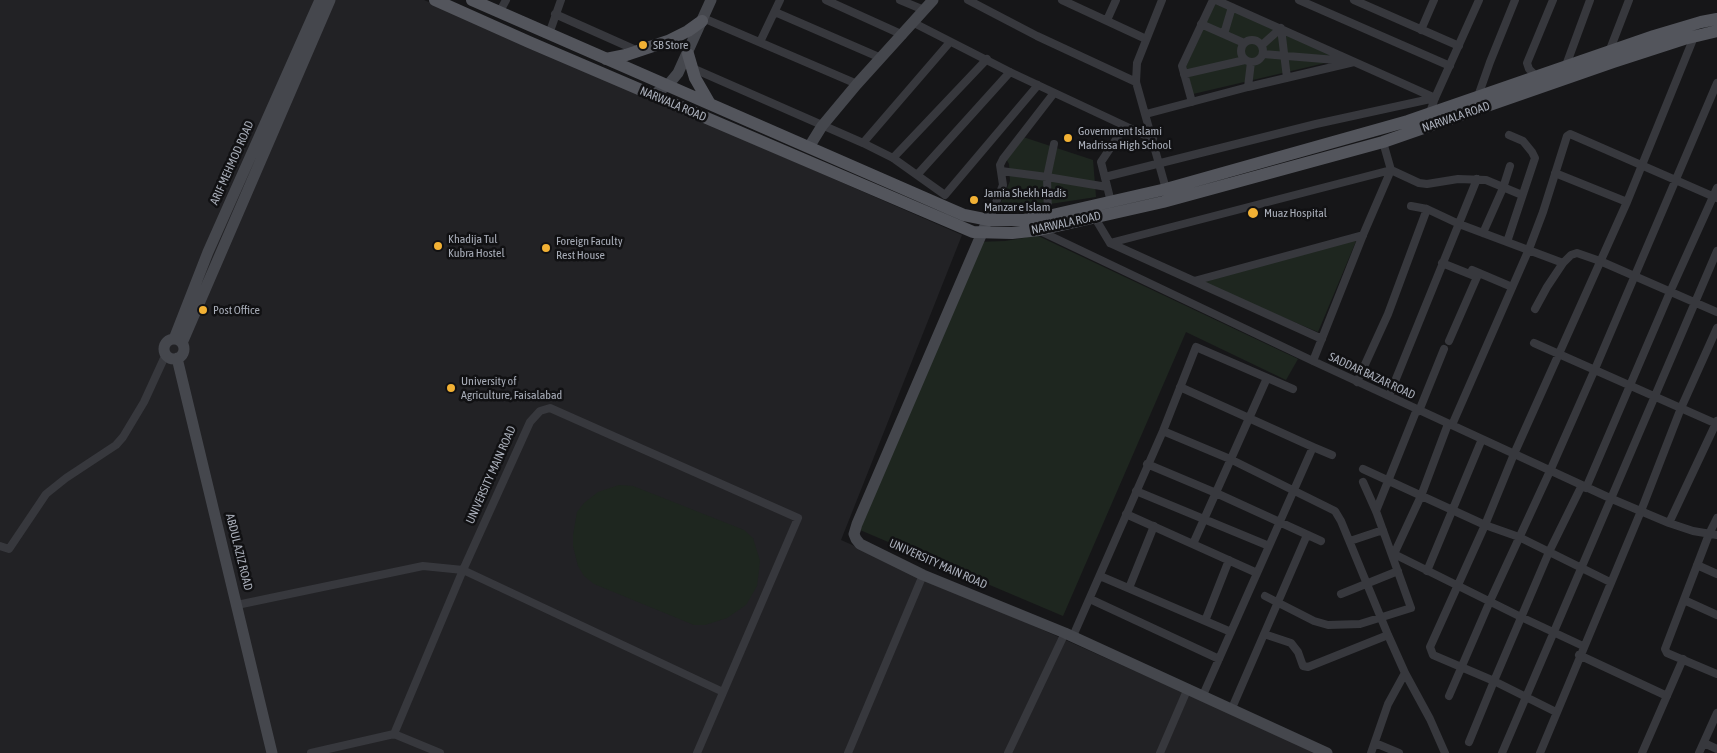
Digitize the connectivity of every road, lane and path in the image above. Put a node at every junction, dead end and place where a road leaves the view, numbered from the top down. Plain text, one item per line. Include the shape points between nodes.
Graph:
1 (320, 0) edge
2 (330, 0) edge
3 (435, 0) edge
4 (472, 0) edge
5 (561, 0) edge
6 (711, 0) edge
7 (780, 0) edge
8 (826, 0) edge
9 (900, 0) edge
10 (933, 0) edge
11 (968, 0) edge
12 (1062, 0) edge
13 (1116, 0) edge
14 (1162, 0) edge
15 (1214, 0) edge
16 (1299, 0) edge
17 (1354, 0) edge
18 (1434, 0) edge
19 (1478, 0) edge
20 (1515, 0) edge
21 (1543, 0) edge
22 (1590, 0) edge
23 (1628, 0) edge
24 (1552, 2) edge
25 (503, 6) edge
26 (1232, 7) junction
27 (924, 10) junction
28 (775, 12) junction
29 (555, 14) junction
30 (1717, 19) edge
31 (703, 20) junction
32 (1107, 20) junction
33 (914, 23) junction
34 (1201, 24) junction
35 (1280, 28) junction
36 (1421, 30) junction
37 (1717, 31) edge
38 (549, 34) junction
39 (1224, 34) junction
40 (903, 35) junction
41 (1694, 37) junction
42 (1146, 39) junction
43 (760, 42) junction
44 (950, 42) junction
45 (1244, 43) junction
46 (305, 45) junction
47 (1262, 45) junction
48 (1459, 46) junction
49 (638, 51) junction
50 (1609, 52) junction
51 (1263, 54) junction
52 (1284, 55) junction
53 (881, 58) junction
54 (606, 59) junction
55 (987, 59) junction
56 (1248, 61) junction
57 (687, 62) junction
58 (1354, 62) junction
59 (1450, 66) junction
60 (1565, 68) junction
61 (1010, 72) junction
62 (1184, 74) junction
63 (1537, 77) junction
64 (1287, 78) junction
65 (1136, 82) junction
66 (1717, 83) edge
67 (858, 84) junction
68 (668, 85) junction
69 (1038, 85) junction
70 (1248, 87) junction
71 (1054, 93) junction
72 (653, 95) junction
73 (1435, 98) junction
74 (1477, 98) junction
75 (1192, 102) junction
76 (710, 104) junction
77 (1146, 114) junction
78 (1430, 114) junction
79 (822, 126) junction
80 (1125, 126) junction
81 (1426, 127) junction
82 (1509, 135) dead end
83 (1153, 139) junction
84 (1383, 142) junction
85 (863, 143) junction
86 (1054, 144) dead end
87 (809, 147) junction
88 (259, 151) junction
89 (893, 158) junction
90 (1160, 163) junction
91 (1510, 166) dead end
92 (1642, 166) junction
93 (1391, 170) junction
94 (1000, 171) junction
95 (1555, 173) junction
96 (917, 175) junction
97 (1047, 176) junction
98 (1105, 177) junction
99 (1477, 179) junction
100 (1675, 181) junction
101 (1107, 187) junction
102 (1503, 188) junction
103 (1717, 188) edge
104 (1166, 189) junction
105 (1522, 195) junction
106 (1715, 197) edge
107 (1112, 202) junction
108 (1627, 202) junction
109 (1411, 206) dead end
110 (1426, 209) junction
111 (1048, 216) junction
112 (1095, 218) junction
113 (988, 220) junction
114 (1024, 220) junction
115 (1459, 224) junction
116 (219, 226) junction
117 (1039, 230) junction
118 (230, 231) junction
119 (982, 232) junction
120 (1483, 233) junction
121 (1363, 235) junction
122 (1507, 242) junction
123 (1110, 243) junction
124 (1529, 249) junction
125 (1717, 251) edge
126 (1600, 261) junction
127 (1452, 262) dead end
128 (1442, 263) junction
129 (1564, 264) junction
130 (1635, 276) junction
131 (1194, 281) junction
132 (1512, 287) junction
133 (1670, 292) junction
134 (1696, 303) junction
135 (1535, 309) dead end
136 (1717, 312) edge
137 (1717, 328) edge
138 (1322, 339) junction
139 (178, 341) junction
140 (1449, 341) dead end
141 (1534, 342) dead end
142 (1444, 349) dead end
143 (1559, 353) junction
144 (166, 354) junction
145 (177, 358) junction
146 (1313, 361) junction
147 (1595, 369) junction
148 (1267, 378) junction
149 (1357, 382) junction
150 (1630, 385) junction
151 (1180, 387) junction
152 (1293, 390) dead end
153 (1389, 396) junction
154 (1656, 397) junction
155 (1681, 408) junction
156 (1418, 410) junction
157 (1249, 418) junction
158 (1716, 423) edge
159 (1450, 425) junction
160 (1163, 431) junction
161 (1482, 439) junction
162 (1313, 447) junction
163 (1514, 454) junction
164 (1332, 456) dead end
165 (1230, 459) junction
166 (1147, 464) junction
167 (1363, 469) dead end
168 (1550, 471) junction
169 (1388, 480) junction
170 (1363, 482) dead end
171 (1584, 486) junction
172 (1294, 490) junction
173 (1136, 491) junction
174 (1216, 493) junction
175 (1421, 496) junction
176 (1612, 499) junction
177 (1453, 510) junction
178 (1376, 511) junction
179 (1641, 511) junction
180 (1126, 514) junction
181 (1717, 518) edge
182 (1204, 520) junction
183 (1280, 522) junction
184 (1669, 523) junction
185 (1485, 525) junction
186 (1154, 526) junction
187 (1383, 530) junction
188 (1308, 535) junction
189 (1713, 535) edge
190 (1518, 537) junction
191 (1321, 541) dead end
192 (1350, 541) junction
193 (1194, 544) junction
194 (0, 546) edge
195 (1269, 546) junction
196 (1549, 552) junction
197 (1229, 560) junction
198 (1697, 565) junction
199 (1582, 569) junction
200 (463, 570) junction
201 (1398, 571) junction
202 (1426, 571) junction
203 (1257, 573) junction
204 (1717, 574) edge
205 (923, 575) junction
206 (1100, 576) junction
207 (1610, 582) junction
208 (1367, 584) junction
209 (1458, 586) junction
210 (1129, 588) junction
211 (1341, 594) dead end
212 (1265, 596) dead end
213 (1090, 600) junction
214 (1684, 600) junction
215 (1490, 601) junction
216 (1278, 603) junction
217 (237, 605) junction
218 (1717, 615) edge
219 (1521, 617) junction
220 (1380, 618) junction
221 (1205, 621) junction
222 (1231, 632) junction
223 (1555, 632) junction
224 (1070, 634) junction
225 (1264, 634) junction
226 (1388, 635) junction
227 (1583, 646) junction
228 (1579, 655) junction
229 (1219, 659) junction
230 (1682, 659) junction
231 (1462, 667) junction
232 (1405, 673) junction
233 (1717, 674) edge
234 (1494, 681) junction
235 (1188, 688) junction
236 (723, 692) junction
237 (1203, 695) junction
238 (1449, 696) dead end
239 (1667, 696) junction
240 (1527, 697) junction
241 (1232, 708) junction
242 (1556, 712) junction
243 (1717, 713) edge
244 (394, 734) junction
245 (1469, 742) dead end
246 (1375, 743) junction
247 (1704, 743) junction
248 (1717, 749) edge
249 (272, 753) edge
250 (311, 753) edge
251 (440, 753) edge
252 (696, 753) edge
253 (848, 753) edge
254 (1008, 753) edge
255 (1160, 753) edge
256 (1327, 753) edge
257 (1371, 753) edge
258 (1399, 753) edge
259 (1445, 753) edge
260 (1502, 753) edge
261 (1540, 753) edge
262 (1642, 753) edge
263 (1699, 753) edge

1 - 46 street
2 - 46 street
3 - 72 main road, NARWALA ROAD
4 - 25 main road, NARWALA ROAD
5 - 29 street
6 - 31 street
7 - 28 street
8 - 40 street
9 - 27 street
10 - 27 street
11 - 65 street
12 - 32 street
13 - 32 street
14 - 42 street
15 - 26 street
15 - 34 street
16 - 59 street
17 - 36 street
18 - 36 street
19 - 48 street
20 - 74 street
21 - 24 street
22 - 60 street
23 - 50 street
24 - 63 street via 1527,63
25 - 38 main road, NARWALA ROAD
26 - 35 street
26 - 39 street
27 - 33 street
28 - 43 street
28 - 53 street
29 - 38 street
29 - 49 street
30 - 50 main road, NARWALA ROAD
31 - 43 street
31 - 49 main road via 668,41
31 - 57 street
32 - 42 street
33 - 40 street
33 - 44 street
34 - 39 street
34 - 62 street via 1182,66
35 - 47 street
35 - 52 street
35 - 58 street
36 - 48 street
37 - 41 main road, NARWALA ROAD
38 - 54 main road, NARWALA ROAD
39 - 45 street
40 - 53 street
41 - 81 main road, NARWALA ROAD
41 - 92 street
42 - 65 street via 1137,63
43 - 67 street
44 - 55 street
44 - 85 street
45 - 47 street via 1255,40
45 - 56 street via 1240,48 1242,57
46 - 88 street
47 - 51 street
48 - 59 street
49 - 54 main road
50 - 60 main road, NARWALA ROAD
51 - 52 street
51 - 56 street via 1258,61
52 - 58 street
52 - 64 street
53 - 67 street
54 - 68 main road, NARWALA ROAD
55 - 61 street
55 - 89 street
56 - 62 street
56 - 70 street
57 - 68 street
57 - 76 main road
57 - 79 street
58 - 64 street
58 - 73 street
59 - 73 street
60 - 63 main road, NARWALA ROAD
61 - 69 street
61 - 96 street
62 - 75 street
63 - 74 main road, NARWALA ROAD
64 - 70 street
65 - 77 street
66 - 100 street
67 - 79 street
68 - 72 street
68 - 76 main road, NARWALA ROAD
69 - 71 street
69 - 96 street via 945,195
70 - 75 street
71 - 80 street
71 - 94 street via 1003,158
72 - 119 main road, NARWALA ROAD via 973,232
73 - 78 street
73 - 90 street
74 - 78 main road, NARWALA ROAD
75 - 77 street
76 - 87 main road, NARWALA ROAD
77 - 83 street
78 - 81 street
78 - 104 main road, NARWALA ROAD
79 - 85 street
79 - 87 street
80 - 83 street
80 - 98 street via 1101,162
81 - 84 main road, NARWALA ROAD
82 - 105 street via 1523,142 1535,158
83 - 90 street
84 - 93 street
84 - 112 main road, NARWALA ROAD
85 - 89 street
86 - 97 street
87 - 113 main road, NARWALA ROAD via 964,215
88 - 116 street, ARIF MEHMOD ROAD
88 - 118 street
89 - 96 street
90 - 98 street
90 - 104 street
91 - 102 street
92 - 95 street via 1570,134 1564,140
92 - 100 street
92 - 108 street
93 - 99 street via 1419,183
93 - 121 street
93 - 123 street
94 - 97 street
94 - 113 street via 1003,186
95 - 108 street
95 - 124 street
97 - 101 street
97 - 111 street
98 - 101 street
99 - 102 street
99 - 115 street
100 - 106 street
100 - 130 street
101 - 107 street
102 - 105 street
102 - 120 street
103 - 106 street
104 - 107 main road, NARWALA ROAD
105 - 122 street
106 - 133 street
107 - 111 main road, NARWALA ROAD
108 - 126 street
109 - 110 street
110 - 115 street
110 - 149 street via 1388,314
111 - 114 main road, NARWALA ROAD
112 - 117 main road, NARWALA ROAD
112 - 123 street
113 - 114 main road, NARWALA ROAD
113 - 119 street, UNIVERSITY MAIN ROAD
114 - 117 street, SADDAR BAZAR ROAD
115 - 120 street
115 - 128 street
116 - 118 street
116 - 139 street, ARIF MEHMOD ROAD
117 - 119 main road, NARWALA ROAD
117 - 146 street, SADDAR BAZAR ROAD
118 - 139 street
119 - 205 street, UNIVERSITY MAIN ROAD via 854,534 860,544
120 - 122 street
121 - 131 street
121 - 138 street
122 - 124 street
123 - 131 street
124 - 129 street
124 - 132 street
125 - 134 street
126 - 129 street via 1577,253
126 - 130 street
126 - 143 street
127 - 132 street
128 - 140 street via 1477,277
128 - 153 street
129 - 135 street
130 - 133 street
130 - 147 street
131 - 138 street
132 - 159 street
133 - 134 street
133 - 150 street
134 - 136 street
134 - 154 street
137 - 155 street
138 - 146 street
139 - 144 street via 166,344
139 - 145 street via 184,352
141 - 143 street
142 - 156 street
143 - 147 street
143 - 163 street
144 - 145 street
144 - 194 street via 144,402 116,445 46,494 10,549
145 - 217 street, ABDUL AZIZ ROAD
146 - 149 street, SADDAR BAZAR ROAD
147 - 150 street
147 - 168 street
148 - 151 street via 1196,347
148 - 152 street
148 - 157 street
149 - 153 street, SADDAR BAZAR ROAD
150 - 154 street
150 - 171 street
151 - 157 street
151 - 160 street
153 - 156 street, SADDAR BAZAR ROAD
154 - 155 street
154 - 176 street
155 - 158 street
155 - 179 street
156 - 159 street, SADDAR BAZAR ROAD
156 - 169 street
157 - 162 street
157 - 165 street
158 - 184 street
159 - 161 street, SADDAR BAZAR ROAD
159 - 175 street
160 - 165 street
160 - 166 street
161 - 163 street, SADDAR BAZAR ROAD
161 - 177 street
162 - 164 street
162 - 172 street
163 - 168 street, SADDAR BAZAR ROAD
163 - 185 street
165 - 172 street
165 - 174 street
166 - 173 street
166 - 174 street
167 - 169 street
168 - 171 street, SADDAR BAZAR ROAD
168 - 190 street
169 - 175 street
169 - 178 street
170 - 178 street
171 - 176 street, SADDAR BAZAR ROAD
171 - 196 street
172 - 183 street
172 - 192 street via 1335,511
173 - 180 street
173 - 182 street
174 - 182 street
174 - 183 street
175 - 177 street
175 - 202 street via 1394,554
176 - 179 street, SADDAR BAZAR ROAD
176 - 199 street
177 - 185 street
177 - 202 street
178 - 187 street
179 - 184 street, SADDAR BAZAR ROAD
179 - 207 street
180 - 186 street
180 - 206 street
181 - 189 street
182 - 193 street
182 - 195 street
183 - 188 street
183 - 195 street
184 - 189 street, SADDAR BAZAR ROAD
185 - 190 street
185 - 209 street
186 - 193 street
186 - 210 street
187 - 192 street
187 - 201 street
188 - 191 street
188 - 216 street
189 - 198 street
190 - 196 street
190 - 215 street
192 - 208 street
193 - 197 street
195 - 203 street
196 - 199 street
196 - 219 street
197 - 203 street
197 - 221 street
198 - 204 street
198 - 214 street
199 - 207 street
199 - 223 street
200 - 217 street via 423,566
200 - 236 street
200 - 236 street, UNIVERSITY MAIN ROAD via 530,422 540,411 550,408 798,518
200 - 244 street, UNIVERSITY MAIN ROAD
201 - 208 street
201 - 220 street via 1411,608
202 - 209 street
203 - 222 street
205 - 224 street, UNIVERSITY MAIN ROAD
205 - 253 street
206 - 210 street
206 - 213 street
207 - 227 street
208 - 211 street
208 - 220 street
209 - 215 street
209 - 231 street via 1430,647 1433,655
210 - 221 street
212 - 216 street
213 - 224 street
213 - 229 street
214 - 218 street
214 - 230 street via 1665,649 1666,653
215 - 219 street
215 - 231 street
216 - 220 street via 1314,622 1328,625 1360,624
216 - 225 street
217 - 249 street, ABDUL AZIZ ROAD
219 - 223 street
219 - 234 street
220 - 226 street
221 - 222 street
222 - 229 street
223 - 227 street
223 - 240 street
224 - 235 street, UNIVERSITY MAIN ROAD
224 - 254 street
225 - 226 street via 1291,643 1303,666 1308,667
225 - 241 street
226 - 232 street
227 - 228 street
228 - 239 street
228 - 242 street
229 - 237 street
230 - 233 street
230 - 239 street
231 - 234 street
231 - 238 street
232 - 246 street via 1388,704
232 - 259 street
234 - 240 street
234 - 245 street
235 - 237 street, UNIVERSITY MAIN ROAD
235 - 255 street
236 - 252 street
237 - 241 street, UNIVERSITY MAIN ROAD
239 - 262 street
240 - 242 street
240 - 260 street
241 - 256 street, UNIVERSITY MAIN ROAD
242 - 261 street
243 - 247 street
244 - 250 street
244 - 251 street
246 - 257 street
246 - 258 street
247 - 248 street
247 - 263 street

